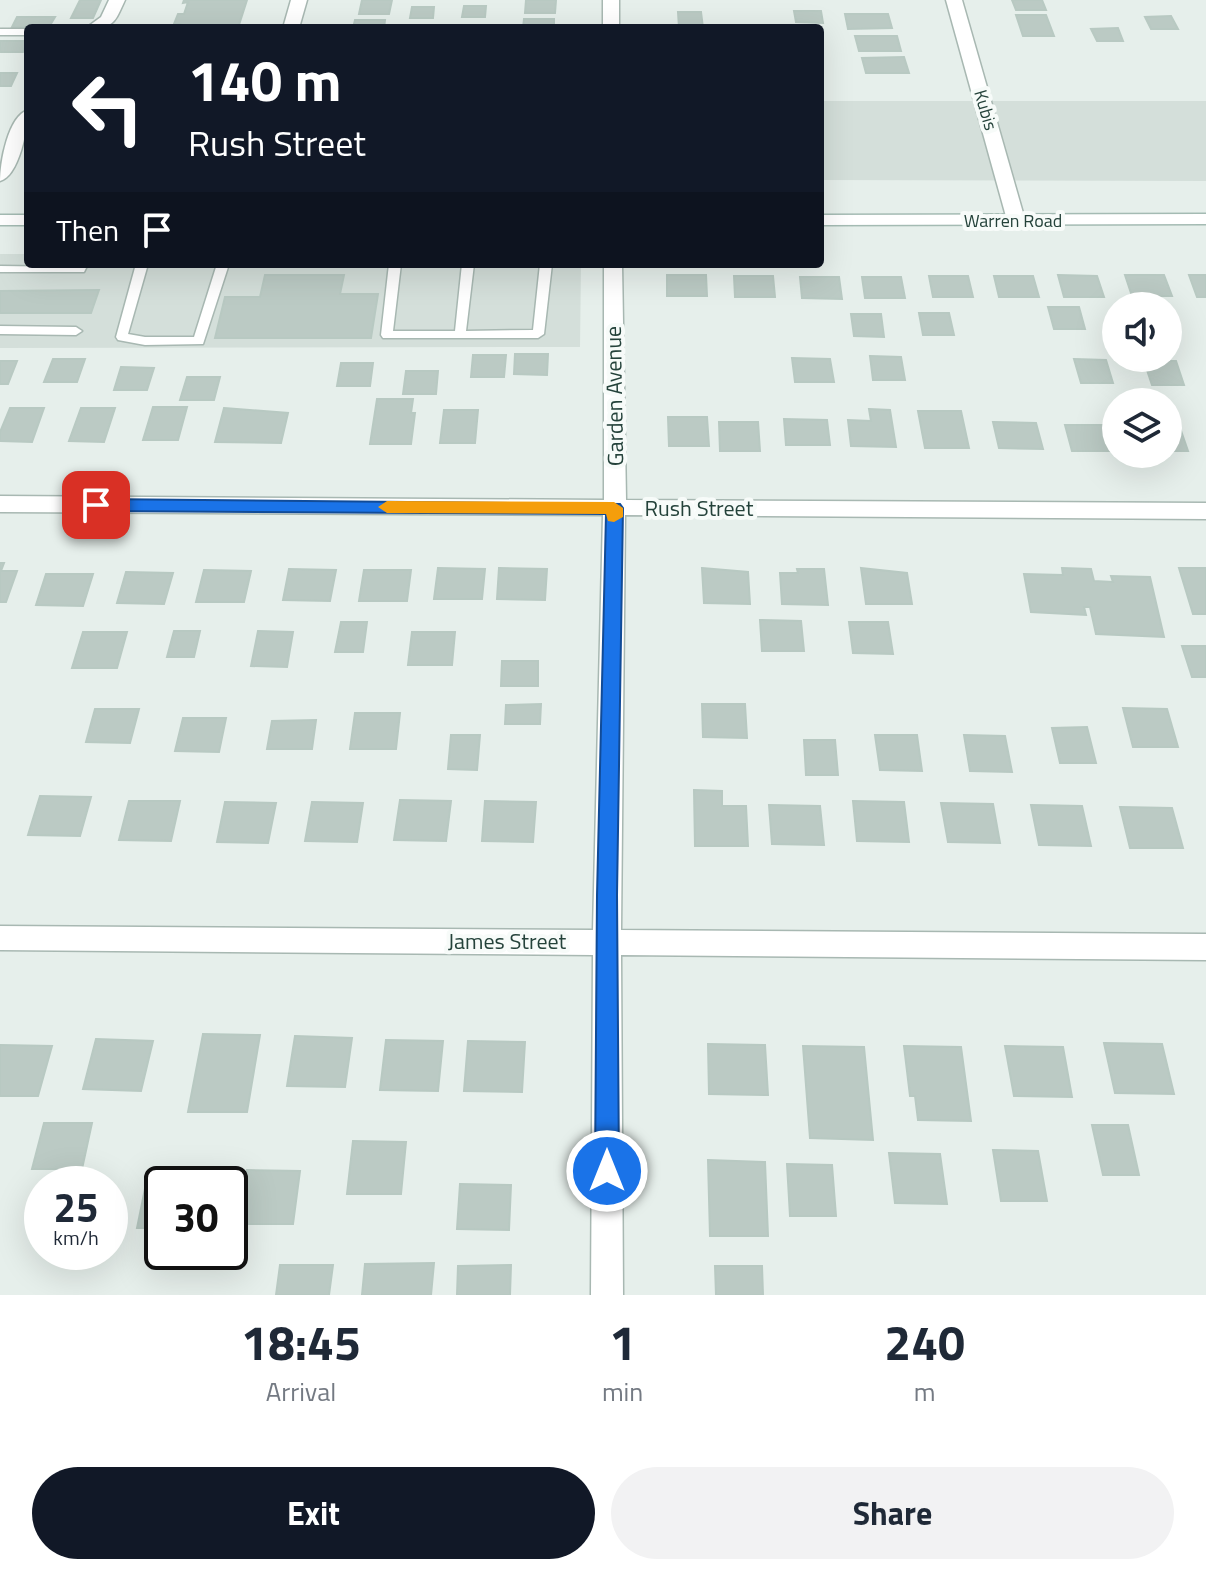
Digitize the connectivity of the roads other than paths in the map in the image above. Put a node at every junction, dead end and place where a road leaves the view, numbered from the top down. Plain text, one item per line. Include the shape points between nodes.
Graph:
1 (117, 0) edge
2 (299, 0) edge
3 (611, 0) edge
4 (954, 0) edge
5 (101, 24) edge
6 (292, 24) edge
7 (611, 24) edge
8 (0, 32) edge
9 (24, 32) edge
10 (24, 124) edge
11 (0, 176) edge
12 (1206, 219) edge
13 (0, 220) edge
14 (24, 220) edge
15 (824, 220) edge
16 (1016, 220) junction
17 (81, 268) edge
18 (141, 268) edge
19 (222, 268) edge
20 (395, 268) edge
21 (468, 268) edge
22 (546, 268) edge
23 (613, 268) edge
24 (0, 269) edge
25 (0, 330) edge
26 (76, 331) dead end
27 (460, 335) junction
28 (0, 504) edge
29 (614, 508) junction
30 (1206, 511) edge
31 (0, 938) edge
32 (607, 942) junction
33 (1206, 947) edge
34 (607, 1295) edge

1 - 5 street
2 - 6 street
3 - 7 street
4 - 16 street, Kubis
8 - 9 lane
10 - 11 street
12 - 16 street, Warren Road
13 - 14 street
15 - 16 street, Warren Road
17 - 24 lane
18 - 19 lane via 122,337 177,341 199,341
20 - 27 lane via 387,335
21 - 27 lane
22 - 27 lane via 538,334
23 - 29 street, Garden Avenue
25 - 26 lane
28 - 29 street, Rush Street
29 - 30 street, Rush Street
29 - 32 street, Garden Avenue
31 - 32 street, James Street
32 - 33 street, James Street
32 - 34 street, Garden Avenue

